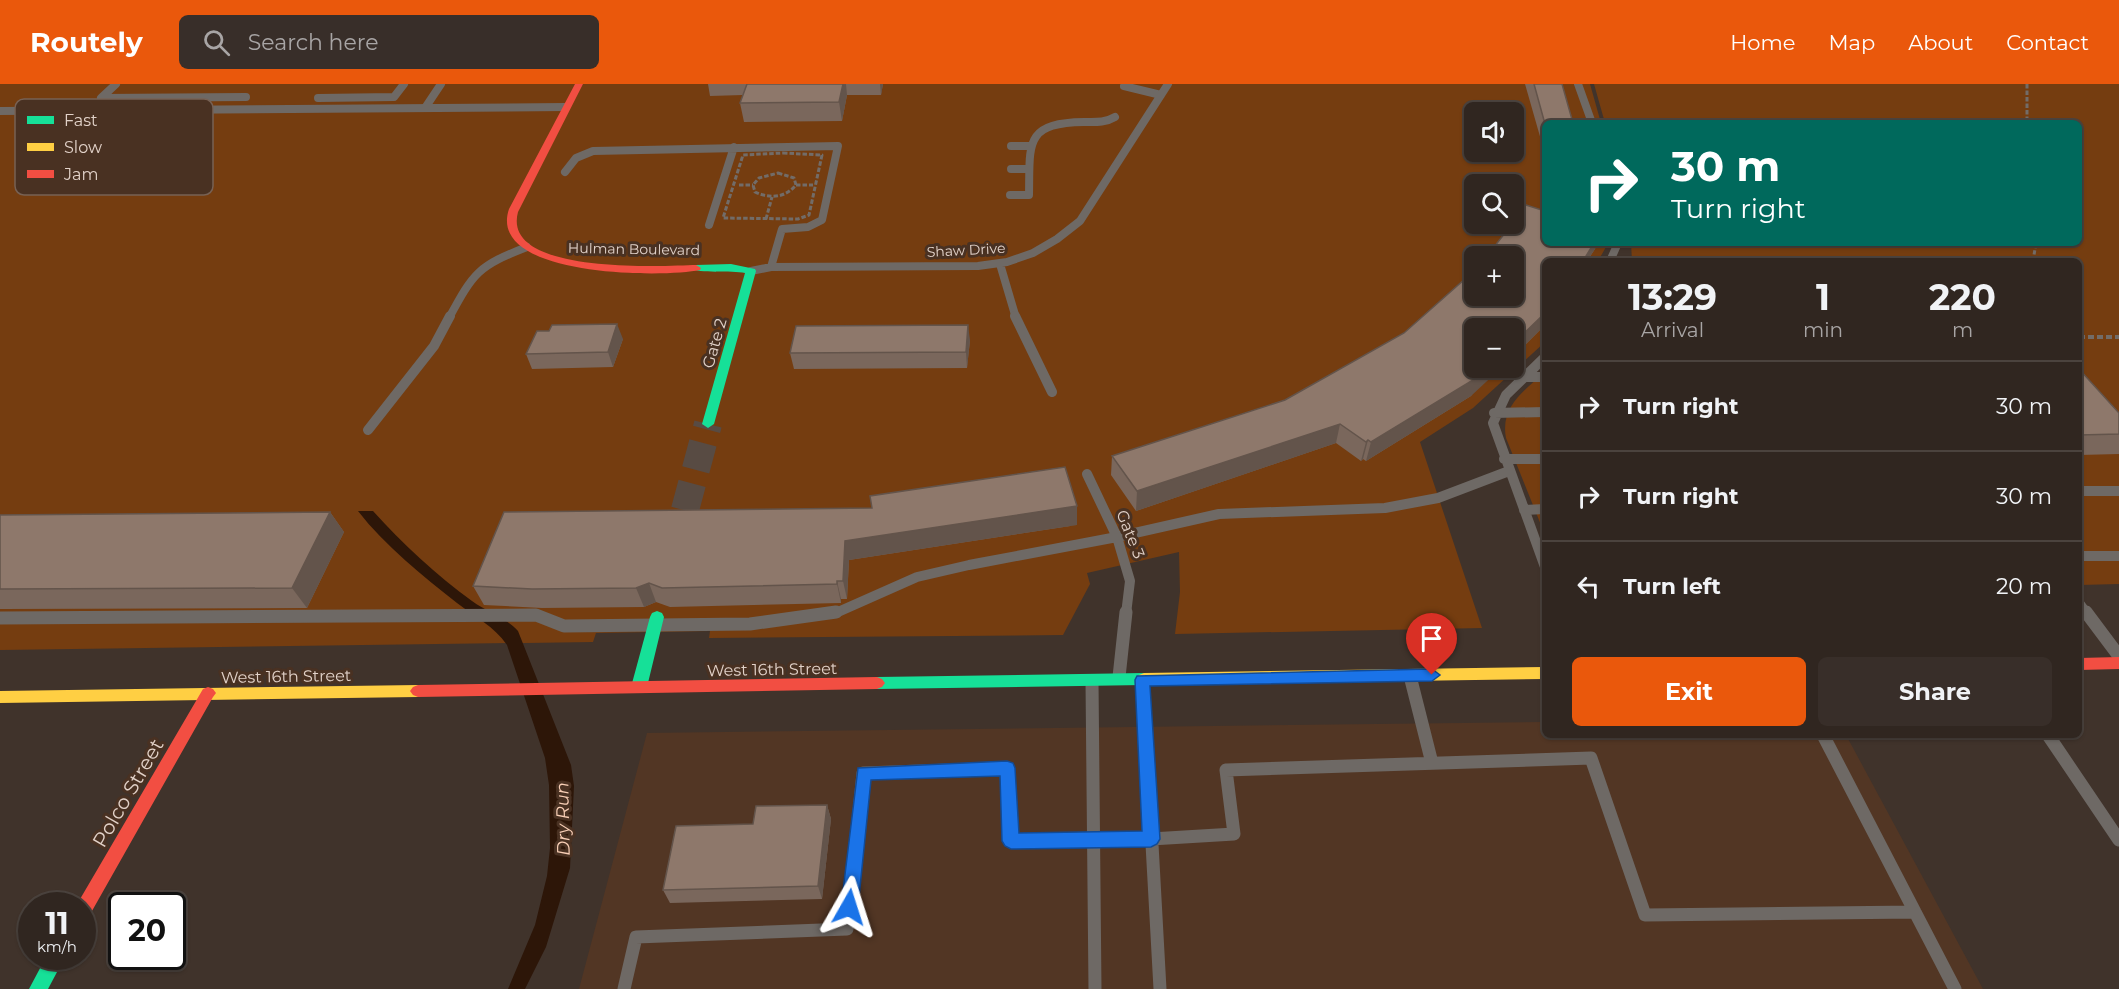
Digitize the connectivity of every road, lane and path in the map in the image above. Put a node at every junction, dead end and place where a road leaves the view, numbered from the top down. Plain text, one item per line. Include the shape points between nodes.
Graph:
1 (116, 84) edge
2 (404, 84) edge
3 (441, 84) edge
4 (579, 84) edge
5 (1168, 84) edge
6 (1578, 84) edge
7 (2026, 84) edge
8 (1124, 86) dead end
9 (1161, 95) junction
10 (246, 97) dead end
11 (318, 98) dead end
12 (566, 107) junction
13 (424, 108) junction
14 (213, 109) edge
15 (0, 111) edge
16 (15, 111) edge
17 (1114, 117) dead end
18 (1591, 120) edge
19 (2027, 120) edge
20 (1022, 135) dead end
21 (1011, 146) dead end
22 (1030, 146) junction
23 (734, 147) junction
24 (1011, 169) dead end
25 (1029, 169) junction
26 (565, 172) dead end
27 (732, 185) dead end
28 (753, 185) junction
29 (796, 185) junction
30 (816, 185) dead end
31 (1010, 195) dead end
32 (771, 197) junction
33 (798, 219) dead end
34 (733, 220) dead end
35 (766, 220) junction
36 (709, 225) dead end
37 (527, 247) junction
38 (1000, 264) junction
39 (771, 267) junction
40 (751, 271) junction
41 (2082, 337) edge
42 (2119, 337) edge
43 (1542, 360) edge
44 (1524, 377) joint
45 (1542, 377) edge
46 (1523, 378) edge
47 (1052, 392) dead end
48 (1542, 412) edge
49 (1494, 413) junction
50 (708, 424) tunnel mouth
51 (368, 430) dead end
52 (1504, 459) junction
53 (1542, 459) edge
54 (1509, 471) junction
55 (1087, 474) dead end
56 (2082, 491) edge
57 (2119, 491) edge
58 (1542, 509) edge
59 (1524, 510) junction
60 (1117, 537) junction
61 (2119, 555) edge
62 (2082, 556) edge
63 (1542, 559) edge
64 (2082, 607) edge
65 (0, 618) edge
66 (656, 621) junction
67 (2119, 656) edge
68 (2119, 663) edge
69 (2082, 664) edge
70 (1542, 673) edge
71 (1410, 675) junction
72 (1143, 680) junction
73 (1092, 681) junction
74 (1118, 681) junction
75 (639, 687) junction
76 (208, 693) junction
77 (0, 697) edge
78 (1825, 738) edge
79 (2050, 738) edge
80 (1432, 763) junction
81 (1151, 839) junction
82 (1093, 840) junction
83 (2119, 840) edge
84 (94, 892) edge
85 (1915, 912) junction
86 (49, 970) edge
87 (38, 989) edge
88 (624, 989) edge
89 (1095, 989) edge
90 (1160, 989) edge
91 (1955, 989) edge

1 - 10 lane via 101,98
2 - 11 lane via 394,97
3 - 13 lane
4 - 12 main road, Hulman Boulevard
5 - 9 lane, Shaw Drive
6 - 18 lane
7 - 19 path
8 - 9 lane
9 - 38 lane, Shaw Drive via 1080,221 1035,253
12 - 13 lane
12 - 37 main road, Hulman Boulevard via 511,220 512,231
13 - 14 lane
15 - 16 lane
17 - 22 lane via 1107,122 1050,122 1041,127
20 - 22 lane
21 - 22 lane
22 - 25 lane
23 - 26 lane via 593,151 579,154
23 - 36 lane
23 - 39 lane via 838,146 822,220 803,228 782,229
24 - 25 lane
25 - 31 lane via 1029,195
27 - 28 path
28 - 29 path via 764,176 778,173 790,176
28 - 32 path via 759,195
29 - 30 path
29 - 32 path via 790,192
32 - 35 path
33 - 35 path
34 - 35 path
37 - 40 main road, Hulman Boulevard via 566,265 731,267
37 - 51 lane via 491,261 476,272 434,346
38 - 39 lane, Shaw Drive
38 - 47 lane via 1016,318
39 - 40 lane, Shaw Drive
40 - 50 main road, Gate 2
41 - 42 path
43 - 44 lane
44 - 45 lane
46 - 49 lane
48 - 49 lane
49 - 52 lane via 1493,423
52 - 53 lane
52 - 54 lane
54 - 59 lane
54 - 60 lane via 1438,498 1385,508 1219,514
55 - 60 lane, Gate 3
56 - 57 lane
58 - 59 lane
59 - 63 lane
60 - 66 lane via 917,577 838,612 750,624
60 - 74 lane, Gate 3 via 1130,581
61 - 62 lane
64 - 67 lane
65 - 66 lane via 536,615 564,626
66 - 75 main road
68 - 69 main road
70 - 71 main road, West 16th Street
71 - 72 main road, West 16th Street
71 - 80 lane
72 - 74 main road, West 16th Street
72 - 81 lane
73 - 74 main road, West 16th Street
73 - 75 main road, West 16th Street
73 - 82 lane
75 - 76 main road, West 16th Street
76 - 77 main road, West 16th Street
76 - 84 main road, Polco Street
78 - 85 lane
79 - 83 lane
80 - 81 lane via 1226,770 1234,834
80 - 85 lane via 1591,758 1645,915
81 - 82 lane
81 - 90 lane
82 - 88 lane via 1011,841 1007,768 864,773 847,929 636,937
82 - 89 lane
85 - 91 lane
86 - 87 main road

